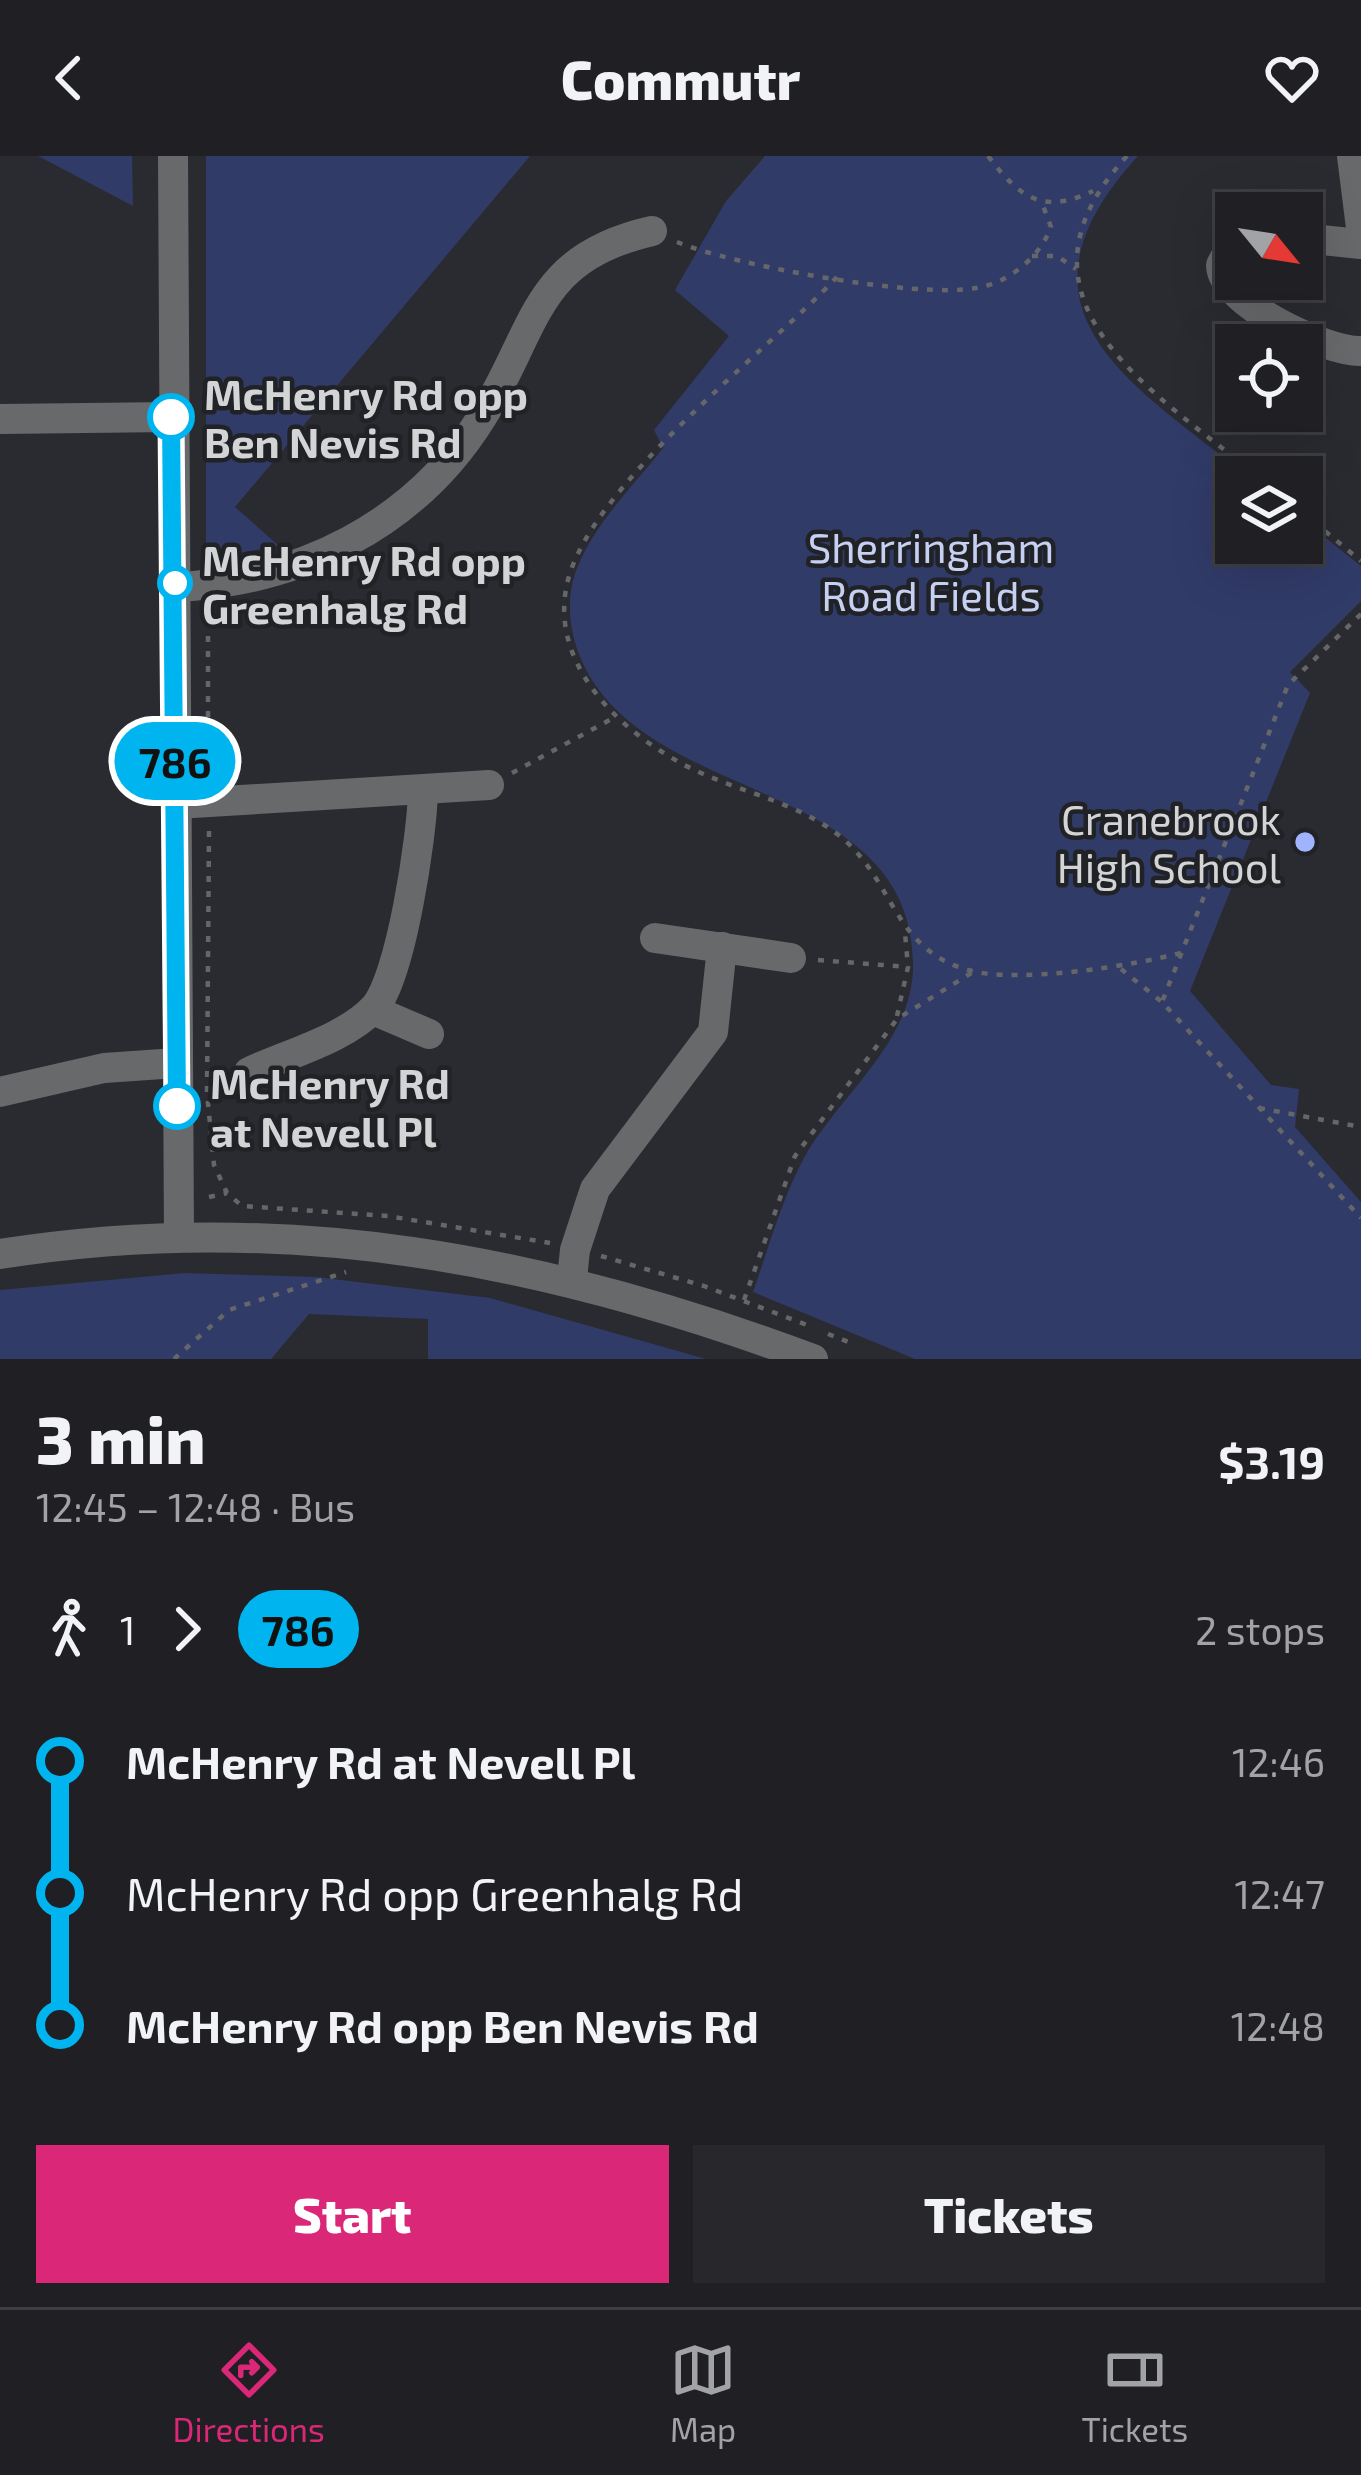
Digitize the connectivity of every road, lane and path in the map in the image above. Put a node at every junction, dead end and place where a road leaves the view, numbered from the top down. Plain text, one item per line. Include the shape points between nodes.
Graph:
1 (172, 156) edge
2 (988, 156) edge
3 (1127, 156) edge
4 (1352, 156) edge
5 (1097, 189) junction
6 (1042, 203) junction
7 (1361, 228) edge
8 (652, 231) joint
9 (1323, 240) edge
10 (1361, 244) edge
11 (1032, 256) junction
12 (1079, 271) junction
13 (837, 277) junction
14 (1248, 300) edge
15 (1361, 352) edge
16 (171, 417) junction
17 (0, 419) edge
18 (1232, 456) edge
19 (1323, 529) edge
20 (1361, 560) edge
21 (175, 587) junction
22 (214, 611) dead end
23 (1361, 614) edge
24 (617, 716) junction
25 (489, 785) joint
26 (208, 792) dead end
27 (423, 792) junction
28 (176, 804) junction
29 (209, 816) dead end
30 (905, 933) junction
31 (655, 938) dead end
32 (722, 947) junction
33 (1184, 952) junction
34 (791, 958) joint
35 (908, 967) junction
36 (1121, 969) junction
37 (973, 972) junction
38 (1162, 1002) junction
39 (373, 1010) junction
40 (897, 1019) junction
41 (430, 1034) dead end
42 (177, 1064) junction
43 (249, 1072) dead end
44 (0, 1092) edge
45 (1259, 1108) junction
46 (1361, 1126) edge
47 (227, 1193) junction
48 (208, 1198) dead end
49 (1361, 1218) edge
50 (179, 1237) junction
51 (350, 1242) junction
52 (564, 1247) dead end
53 (591, 1253) dead end
54 (0, 1255) edge
55 (572, 1279) junction
56 (744, 1300) junction
57 (851, 1343) dead end
58 (174, 1359) edge
59 (813, 1359) edge

1 - 16 street
2 - 6 path
3 - 5 path
4 - 7 street
5 - 6 path via 1066,204
5 - 12 path via 1078,232
6 - 11 path via 1051,227
8 - 13 path via 715,258
8 - 21 street via 611,240 559,276 468,439 402,507 308,562 243,582
9 - 10 street
11 - 12 path via 1057,256
11 - 13 path via 980,288
12 - 18 path via 1096,327 1119,364
13 - 24 path via 658,446 580,549 565,590 568,643
14 - 15 street via 1298,332
16 - 17 street
16 - 21 street
19 - 20 path
21 - 28 street
22 - 26 path
23 - 33 path via 1288,686
24 - 25 path
24 - 30 path via 676,760 839,836 881,883
25 - 27 street
27 - 28 street
27 - 39 street via 422,832 388,988
28 - 42 street
29 - 47 path via 208,1093 214,1165
30 - 35 path
30 - 37 path via 937,959
31 - 32 street
32 - 34 street
32 - 55 street via 713,1032 595,1189
33 - 36 path
33 - 38 path
34 - 35 path
35 - 40 path
36 - 37 path
36 - 38 path
37 - 40 path
38 - 45 path
39 - 41 street
39 - 43 street
40 - 56 path via 795,1156
42 - 44 street via 104,1068
42 - 50 street
45 - 46 path
45 - 49 path
47 - 48 path
47 - 52 path via 242,1206 388,1216
50 - 51 street
50 - 54 street
51 - 55 street
51 - 58 path via 346,1275 230,1310
53 - 56 path
55 - 59 street
56 - 57 path

